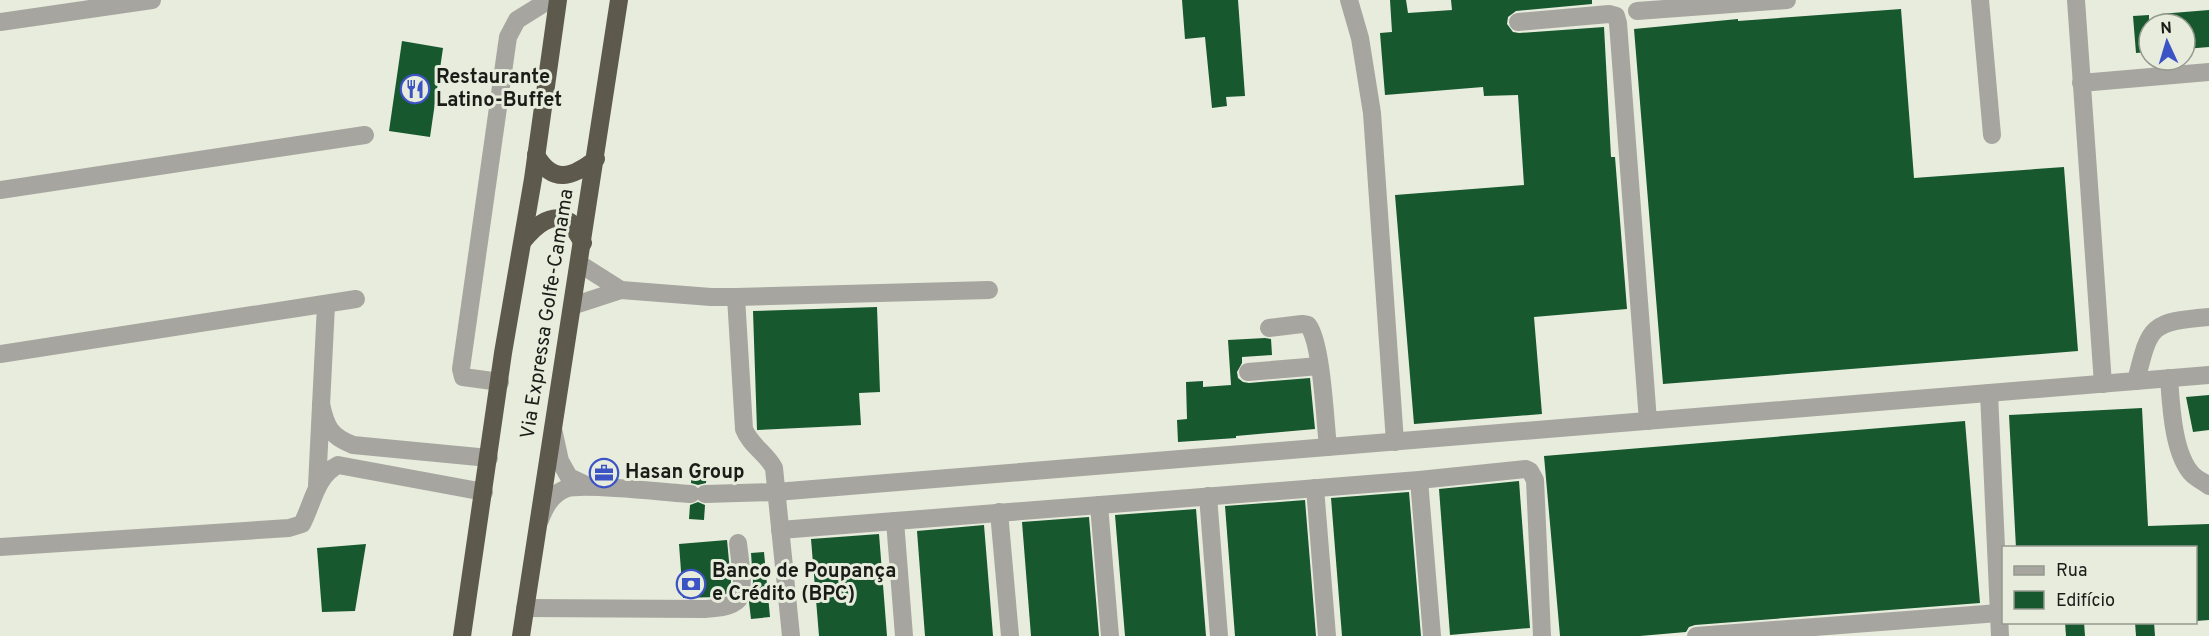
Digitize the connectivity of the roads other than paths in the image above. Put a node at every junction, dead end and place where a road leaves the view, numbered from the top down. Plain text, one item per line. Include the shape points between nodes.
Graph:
1 (152, 0) edge
2 (549, 0) edge
3 (558, 0) edge
4 (619, 0) edge
5 (1349, 0) edge
6 (1787, 0) edge
7 (1980, 0) edge
8 (2076, 0) edge
9 (1718, 2) edge
10 (1636, 10) dead end
11 (1518, 21) dead end
12 (0, 22) edge
13 (2209, 72) edge
14 (2081, 83) junction
15 (365, 135) dead end
16 (1992, 135) dead end
17 (536, 155) junction
18 (596, 159) junction
19 (0, 190) edge
20 (523, 241) junction
21 (583, 243) junction
22 (580, 264) junction
23 (621, 290) junction
24 (989, 290) dead end
25 (736, 297) junction
26 (356, 299) dead end
27 (326, 305) junction
28 (572, 306) junction
29 (2209, 317) edge
30 (1269, 328) dead end
31 (0, 354) edge
32 (1319, 366) junction
33 (1248, 372) dead end
34 (2209, 375) edge
35 (2169, 378) junction
36 (2136, 381) junction
37 (500, 382) junction
38 (2103, 384) junction
39 (1989, 393) junction
40 (321, 404) junction
41 (1648, 421) junction
42 (552, 425) junction
43 (1395, 441) junction
44 (1328, 447) junction
45 (489, 458) junction
46 (1419, 480) junction
47 (2209, 486) edge
48 (589, 487) junction
49 (1315, 488) junction
50 (317, 489) junction
51 (484, 492) junction
52 (776, 492) junction
53 (1208, 496) junction
54 (1099, 505) junction
55 (999, 512) junction
56 (895, 520) junction
57 (539, 522) junction
58 (780, 530) junction
59 (738, 543) dead end
60 (0, 547) edge
61 (525, 608) junction
62 (1998, 613) junction
63 (1855, 630) edge
64 (462, 636) edge
65 (521, 636) edge
66 (791, 636) edge
67 (904, 636) edge
68 (1010, 636) edge
69 (1110, 636) edge
70 (1219, 636) edge
71 (1327, 636) edge
72 (1432, 636) edge
73 (1542, 636) edge
74 (1696, 636) edge
75 (2000, 636) edge

1 - 12 street
2 - 37 street via 517,20 508,37 460,369 463,377
3 - 17 highway, Via Expressa Golfe-Camama
4 - 18 highway, Via Expressa Golfe-Camama
5 - 43 street via 1360,38 1372,113
6 - 9 street
7 - 16 street
8 - 14 street
9 - 10 street
11 - 41 street via 1616,16
13 - 14 street
14 - 38 street
15 - 19 street
17 - 18 highway via 546,170 556,175 572,174
17 - 20 highway, Via Expressa Golfe-Camama
18 - 21 highway, Via Expressa Golfe-Camama
20 - 21 highway via 540,224 557,218 570,222
20 - 37 highway, Via Expressa Golfe-Camama
21 - 22 highway, Via Expressa Golfe-Camama
22 - 23 street
22 - 28 highway, Via Expressa Golfe-Camama
23 - 25 street
23 - 28 street
24 - 25 street
25 - 52 street via 744,429 771,462
26 - 27 street
27 - 31 street
27 - 40 street
28 - 42 highway, Via Expressa Golfe-Camama
29 - 36 street via 2166,323 2153,331
30 - 32 street via 1308,325 1313,332
32 - 33 street
32 - 44 street
34 - 35 street
35 - 36 street
35 - 47 street via 2181,453 2192,474
36 - 38 street
37 - 45 highway, Via Expressa Golfe-Camama
38 - 39 street
39 - 41 street
39 - 62 street
40 - 45 street via 330,432 341,441
40 - 50 street
41 - 43 street
42 - 48 street via 560,461 569,477
42 - 57 highway, Via Expressa Golfe-Camama
43 - 44 street
44 - 52 street
45 - 51 highway, Via Expressa Golfe-Camama
46 - 49 street
46 - 72 street
46 - 73 street via 1530,471 1535,480
48 - 52 street via 698,494
48 - 57 street via 567,488 556,494 545,506
49 - 53 street
49 - 71 street
50 - 51 street via 321,477 338,465
50 - 60 street via 302,524 289,528
51 - 64 highway, Via Expressa Golfe-Camama
52 - 58 street
53 - 54 street
53 - 70 street
54 - 55 street
54 - 69 street
55 - 56 street
55 - 68 street
56 - 58 street
56 - 67 street
57 - 61 highway, Via Expressa Golfe-Camama
58 - 66 street
59 - 61 street via 742,593 727,606
61 - 65 highway, Via Expressa Golfe-Camama
62 - 63 street
62 - 75 street
63 - 74 street

